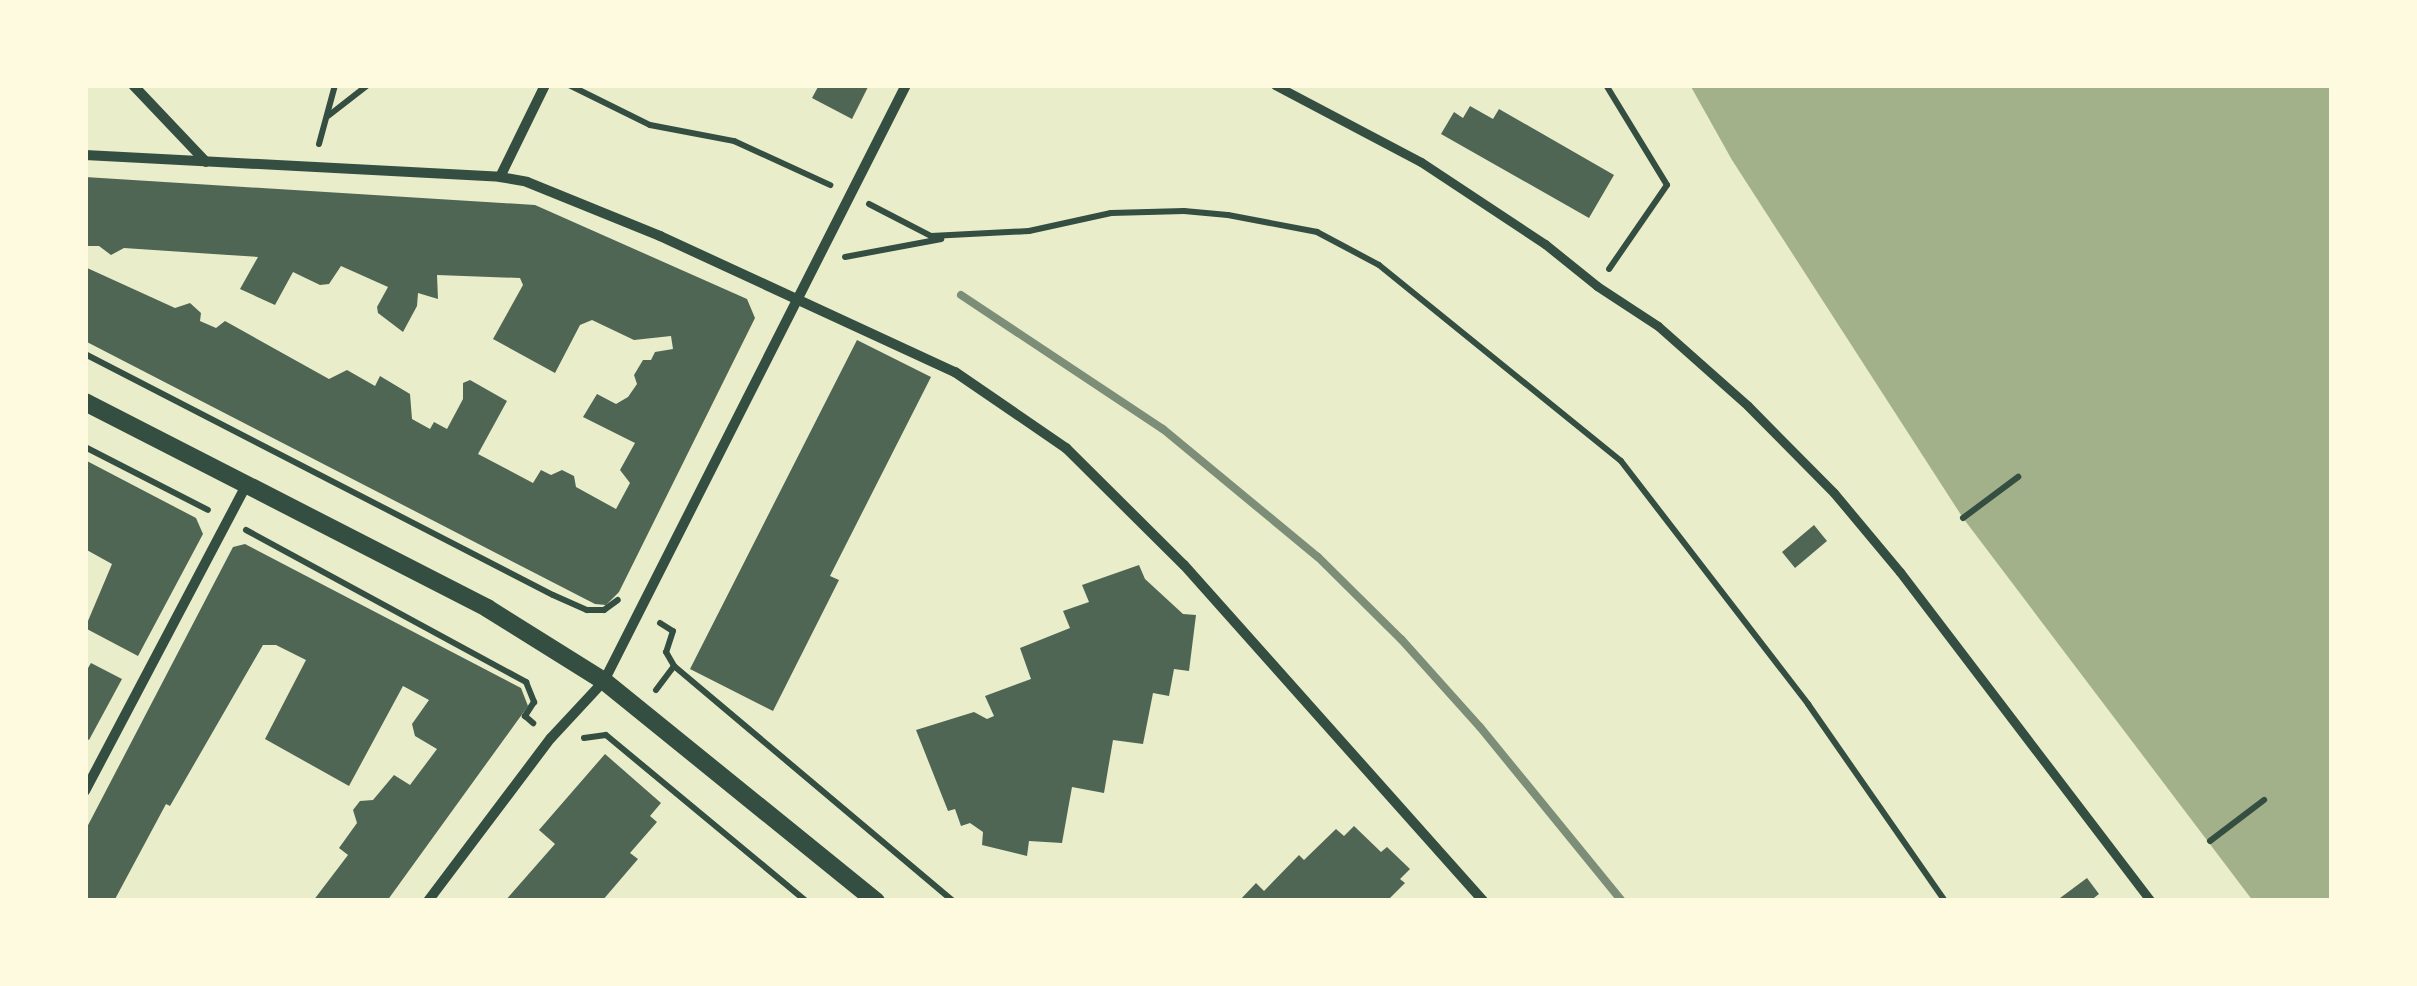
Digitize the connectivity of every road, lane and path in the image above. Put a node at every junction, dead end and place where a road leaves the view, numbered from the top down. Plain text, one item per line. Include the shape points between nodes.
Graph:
1 (133, 85) edge
2 (335, 85) edge
3 (368, 85) edge
4 (545, 85) edge
5 (569, 85) edge
6 (906, 85) edge
7 (1275, 85) edge
8 (1606, 85) edge
9 (326, 117) junction
10 (318, 149) dead end
11 (85, 155) edge
12 (206, 162) junction
13 (500, 177) junction
14 (852, 195) junction
15 (957, 236) junction
16 (816, 263) junction
17 (1597, 286) junction
18 (798, 298) junction
19 (85, 402) edge
20 (85, 447) edge
21 (2018, 478) dead end
22 (246, 485) junction
23 (1963, 518) dead end
24 (228, 520) junction
25 (604, 681) junction
26 (550, 738) junction
27 (85, 790) edge
28 (2264, 800) dead end
29 (2210, 840) dead end
30 (428, 901) edge
31 (806, 901) edge
32 (876, 901) edge
33 (1483, 901) edge
34 (1945, 901) edge
35 (2151, 901) edge

1 - 12 street
2 - 9 path
3 - 9 path
4 - 13 street
5 - 14 path via 650,126 734,142
6 - 14 street
7 - 17 street via 1421,162
8 - 17 path via 1666,185
9 - 10 path
11 - 12 street
12 - 13 street
13 - 18 street via 660,236
14 - 15 path via 932,236
14 - 16 street
15 - 16 path
15 - 34 path via 1028,231 1111,213 1184,211 1317,232 1379,266 1620,461 1808,704
16 - 18 street
17 - 35 street via 1671,337 1834,493
18 - 25 street
18 - 33 street via 955,372 1066,448 1184,565
19 - 22 street
20 - 24 path
21 - 23 path
22 - 24 street
22 - 25 street via 487,608
24 - 26 path via 526,682 534,702 525,716
24 - 27 street
25 - 26 street
25 - 32 street
26 - 30 street
26 - 31 path via 569,752 581,739 606,735
28 - 29 path

